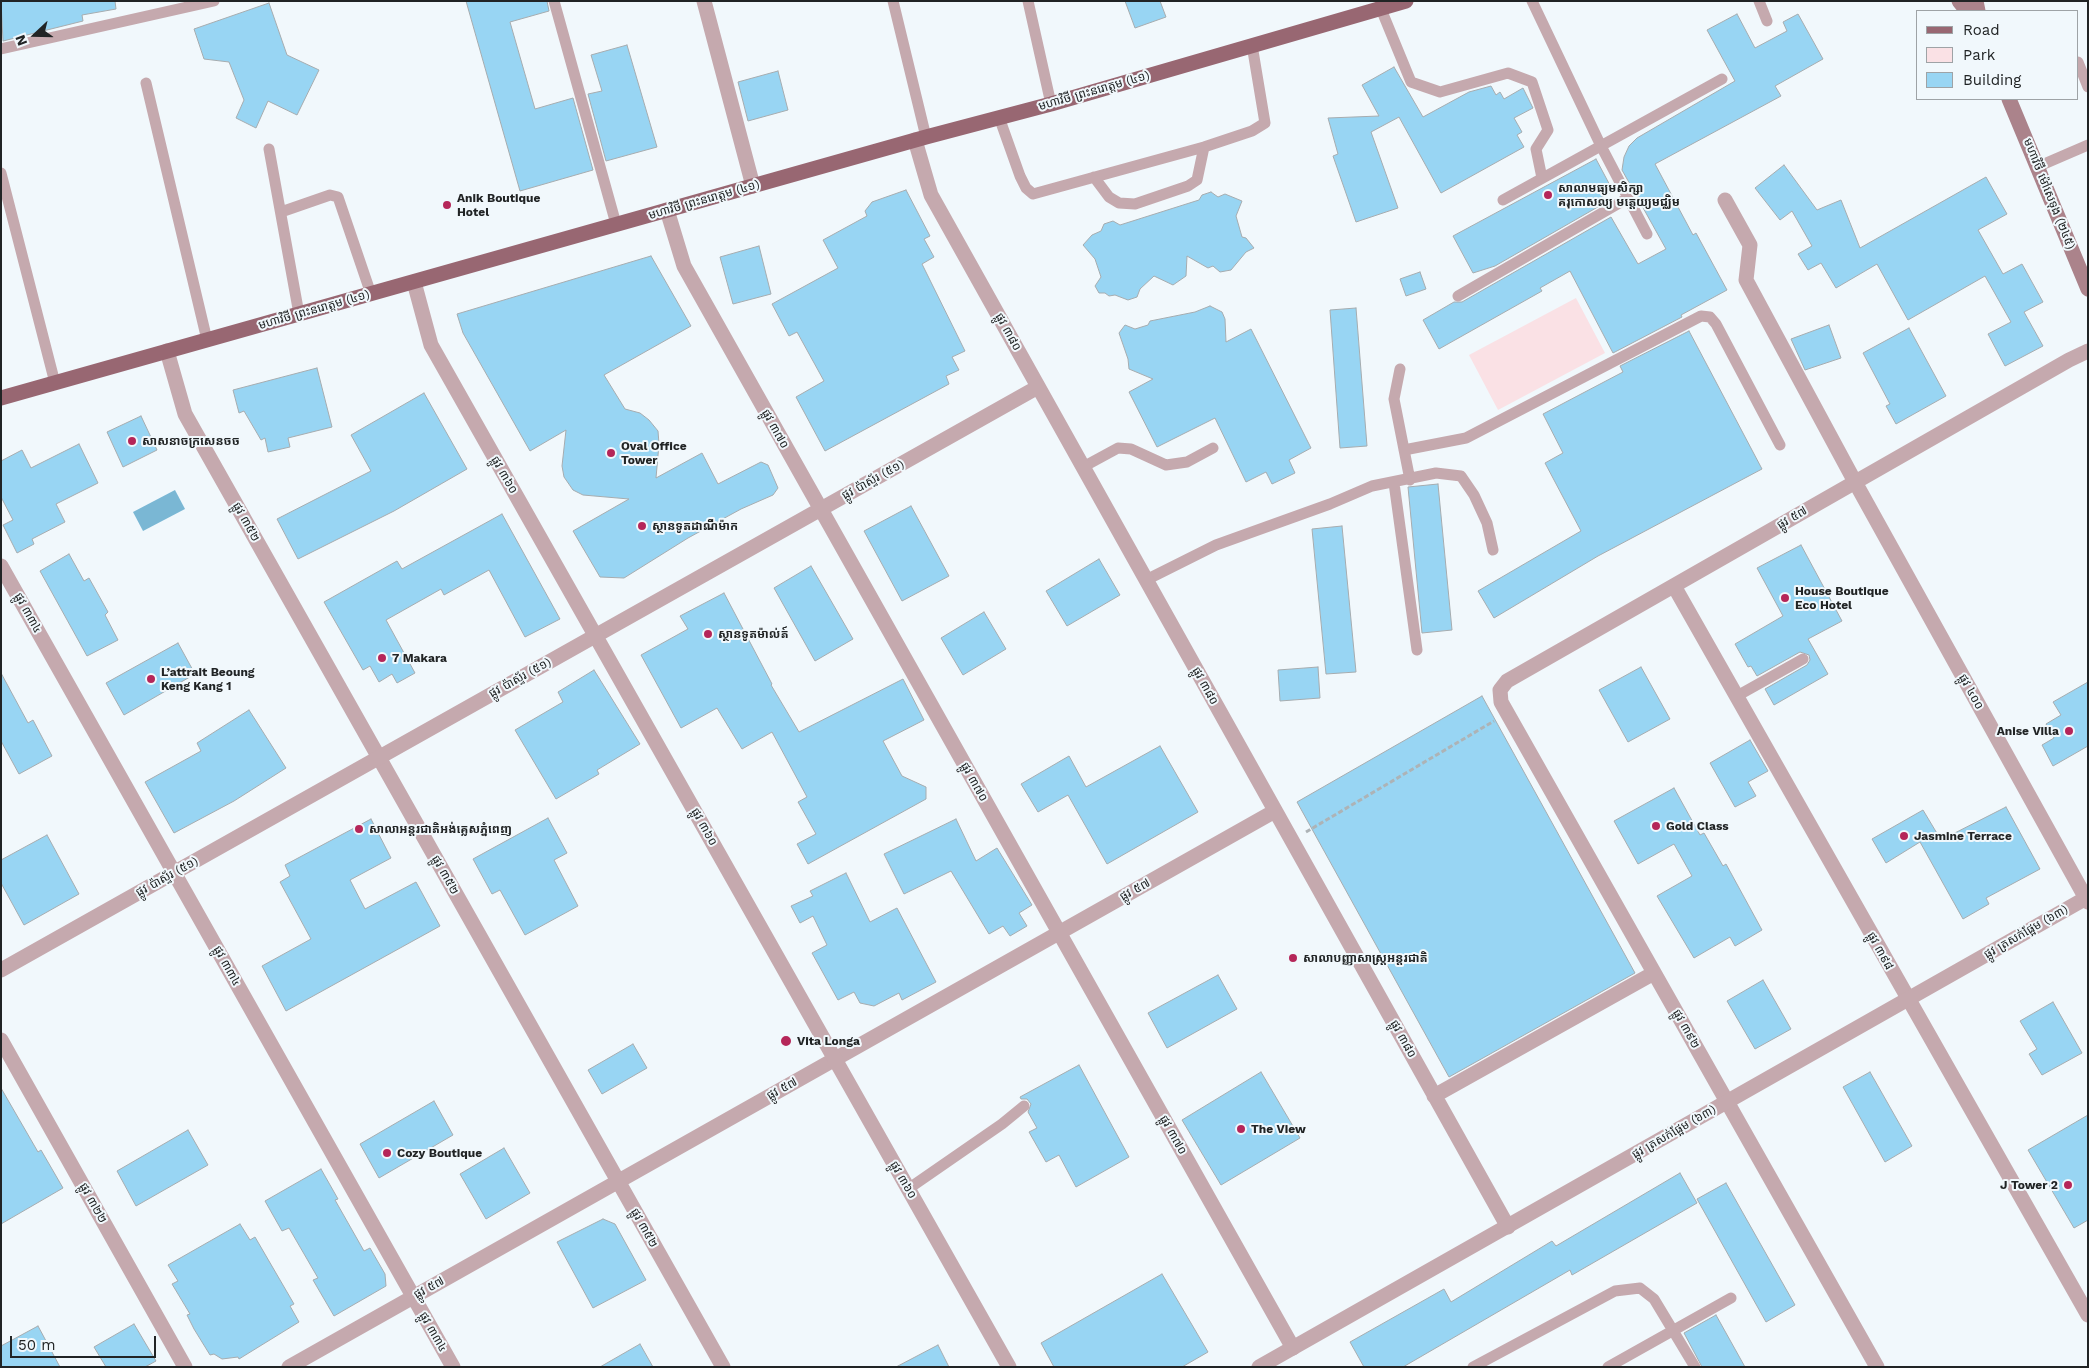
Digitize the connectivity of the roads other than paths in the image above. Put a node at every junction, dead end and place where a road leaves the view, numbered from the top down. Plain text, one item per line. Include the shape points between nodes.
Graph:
1 (214, 1) edge
2 (554, 1) edge
3 (704, 1) edge
4 (893, 1) edge
5 (1028, 1) edge
6 (1406, 1) edge
7 (1532, 1) edge
8 (1759, 1) edge
9 (1381, 8) junction
10 (1767, 21) dead end
11 (1252, 45) junction
12 (1, 50) edge
13 (2079, 64) edge
14 (1722, 79) dead end
15 (146, 83) dead end
16 (2088, 87) edge
17 (2009, 100) edge
18 (1051, 104) junction
19 (998, 116) junction
20 (921, 138) junction
21 (2088, 145) edge
22 (1601, 146) junction
23 (1204, 147) junction
24 (269, 149) dead end
25 (2037, 167) junction
26 (1, 173) edge
27 (1094, 177) junction
28 (1542, 178) junction
29 (753, 186) junction
30 (1628, 198) junction
31 (1503, 200) dead end
32 (1725, 200) dead end
33 (668, 210) junction
34 (281, 212) junction
35 (616, 224) junction
36 (1647, 234) dead end
37 (414, 282) junction
38 (2088, 289) edge
39 (371, 294) junction
40 (1458, 296) dead end
41 (300, 314) junction
42 (207, 340) junction
43 (167, 351) junction
44 (2088, 351) edge
45 (1400, 369) dead end
46 (55, 383) junction
47 (1038, 387) junction
48 (1, 398) edge
49 (1780, 445) dead end
50 (1213, 448) dead end
51 (1404, 450) junction
52 (1083, 466) junction
53 (1410, 480) junction
54 (1855, 482) junction
55 (1394, 483) junction
56 (821, 509) junction
57 (1493, 550) dead end
58 (1, 566) edge
59 (1146, 580) junction
60 (1674, 586) junction
61 (595, 636) junction
62 (1417, 650) dead end
63 (1803, 658) dead end
64 (1500, 690) joint
65 (1736, 696) junction
66 (379, 757) junction
67 (1275, 811) junction
68 (174, 873) junction
69 (2087, 899) edge
70 (1059, 932) junction
71 (1, 970) edge
72 (1654, 972) junction
73 (1908, 999) junction
74 (1, 1040) edge
75 (835, 1059) junction
76 (1434, 1096) junction
77 (1726, 1102) junction
78 (1024, 1106) dead end
79 (618, 1181) junction
80 (908, 1189) junction
81 (1508, 1227) junction
82 (413, 1297) junction
83 (1730, 1298) dead end
84 (2088, 1315) edge
85 (1674, 1331) junction
86 (1293, 1348) junction
87 (185, 1367) edge
88 (289, 1367) edge
89 (452, 1367) edge
90 (722, 1367) edge
91 (1009, 1367) edge
92 (1259, 1367) edge
93 (1473, 1367) edge
94 (1608, 1367) edge
95 (1696, 1367) edge
96 (1877, 1367) edge

1 - 12 lane
2 - 35 lane
3 - 29 street
4 - 20 lane
5 - 18 lane
6 - 9 main road, មហាវិថី ព្រះនរោត្តម (៤១)
7 - 22 lane
8 - 10 lane
9 - 11 main road, មហាវិថី ព្រះនរោត្តម (៤១)
9 - 28 lane via 1411,82 1440,92 1508,73 1532,82 1548,130 1536,149
11 - 18 main road, មហាវិថី ព្រះនរោត្តម (៤១)
11 - 23 lane via 1266,123 1252,132
13 - 16 lane
14 - 22 lane
15 - 42 lane
17 - 25 main road, មហាវិថី ម៉ៅសេទុង (២៤៥)
18 - 19 main road, មហាវិថី ព្រះនរោត្តម (៤១)
19 - 20 main road, មហាវិថី ព្រះនរោត្តម (៤១)
19 - 27 lane via 1023,182 1033,194
20 - 29 main road, មហាវិថី ព្រះនរោត្តម (៤១)
20 - 47 street, ផ្លូវ ៣៨០ via 931,195
21 - 25 lane
22 - 28 lane
22 - 30 lane
23 - 27 lane
23 - 27 lane via 1196,180 1188,186 1134,204 1119,203 1109,197
24 - 34 lane
25 - 38 main road, មហាវិថី ម៉ៅសេទុង (២៤៥)
26 - 46 lane
28 - 31 lane
29 - 33 main road, មហាវិថី ព្រះនរោត្តម (៤១)
30 - 36 lane
30 - 40 lane
32 - 54 street, ផ្លូវ ៤០០ via 1750,245 1746,280
33 - 35 main road, មហាវិថី ព្រះនរោត្តម (៤១)
33 - 56 street, ផ្លូវ ៣៧០ via 684,266
34 - 39 lane via 330,195 338,197
34 - 41 lane
35 - 37 main road, មហាវិថី ព្រះនរោត្តម (៤១)
37 - 39 main road, មហាវិថី ព្រះនរោត្តម (៤១)
37 - 61 street, ផ្លូវ ៣៦០ via 431,345
39 - 41 main road, មហាវិថី ព្រះនរោត្តម (៤១)
41 - 42 main road, មហាវិថី ព្រះនរោត្តម (៤១)
42 - 43 main road, មហាវិថី ព្រះនរោត្តម (៤១)
43 - 46 main road, មហាវិថី ព្រះនរោត្តម (៤១)
43 - 66 street, ផ្លូវ ៣៥២ via 185,414
44 - 54 street, ផ្លូវ ៥៧
45 - 51 lane via 1394,400
46 - 48 main road, មហាវិថី ព្រះនរោត្តម (៤១)
47 - 52 street, ផ្លូវ ៣៨០
47 - 56 street, ផ្លូវ ប៉ាស្ទ័រ (៥១)
49 - 51 lane via 1716,324 1710,317 1700,316 1466,438
50 - 52 lane via 1187,462 1166,465 1131,449 1118,448
51 - 53 lane
52 - 59 street, ផ្លូវ ៣៨០
53 - 55 lane
53 - 57 lane via 1436,473 1461,476 1487,523
54 - 60 street, ផ្លូវ ៥៧
54 - 69 street, ផ្លូវ ៤០០
55 - 59 lane via 1372,486 1216,545
55 - 62 lane
56 - 61 street, ផ្លូវ ប៉ាស្ទ័រ (៥១)
56 - 70 street, ផ្លូវ ៣៧០
58 - 68 street, ផ្លូវ ៣៣៤
59 - 67 street, ផ្លូវ ៣៨០
60 - 64 street, ផ្លូវ ៥៧ via 1507,681
60 - 65 street, ផ្លូវ ៣៩៨
61 - 66 street, ផ្លូវ ប៉ាស្ទ័រ (៥១)
61 - 75 street, ផ្លូវ ៣៦០
63 - 65 lane
64 - 72 street, ផ្លូវ ៣៩២ via 1501,702
65 - 73 street, ផ្លូវ ៣៩៨
66 - 68 street, ផ្លូវ ប៉ាស្ទ័រ (៥១)
66 - 79 street, ផ្លូវ ៣៥២
67 - 70 street, ផ្លូវ ៥៧
67 - 76 street, ផ្លូវ ៣៨០
68 - 71 street, ផ្លូវ ប៉ាស្ទ័រ (៥១)
68 - 82 street, ផ្លូវ ៣៣៤
69 - 73 street, ផ្លូវ ត្រសក់ផ្អែម (៦៣)
70 - 75 street, ផ្លូវ ៥៧
70 - 86 street, ផ្លូវ ៣៧០
72 - 76 street
72 - 77 street, ផ្លូវ ៣៩២
73 - 77 street, ផ្លូវ ត្រសក់ផ្អែម (៦៣)
73 - 84 street, ផ្លូវ ៣៩៨
74 - 87 street, ផ្លូវ ៣២២
75 - 79 street, ផ្លូវ ៥៧
75 - 80 street, ផ្លូវ ៣៦០
76 - 81 street, ផ្លូវ ៣៨០
77 - 81 street, ផ្លូវ ត្រសក់ផ្អែម (៦៣)
77 - 96 street, ផ្លូវ ៣៩២
78 - 80 lane
79 - 82 street, ផ្លូវ ៥៧
79 - 90 street, ផ្លូវ ៣៥២
80 - 91 street, ផ្លូវ ៣៦០
81 - 86 street, ផ្លូវ ត្រសក់ផ្អែម (៦៣)
82 - 88 street, ផ្លូវ ៥៧
82 - 89 street, ផ្លូវ ៣៣៤
83 - 85 lane
85 - 93 lane via 1654,1299 1640,1288 1615,1292
85 - 94 lane
85 - 95 lane
86 - 92 street, ផ្លូវ ត្រសក់ផ្អែម (៦៣)

